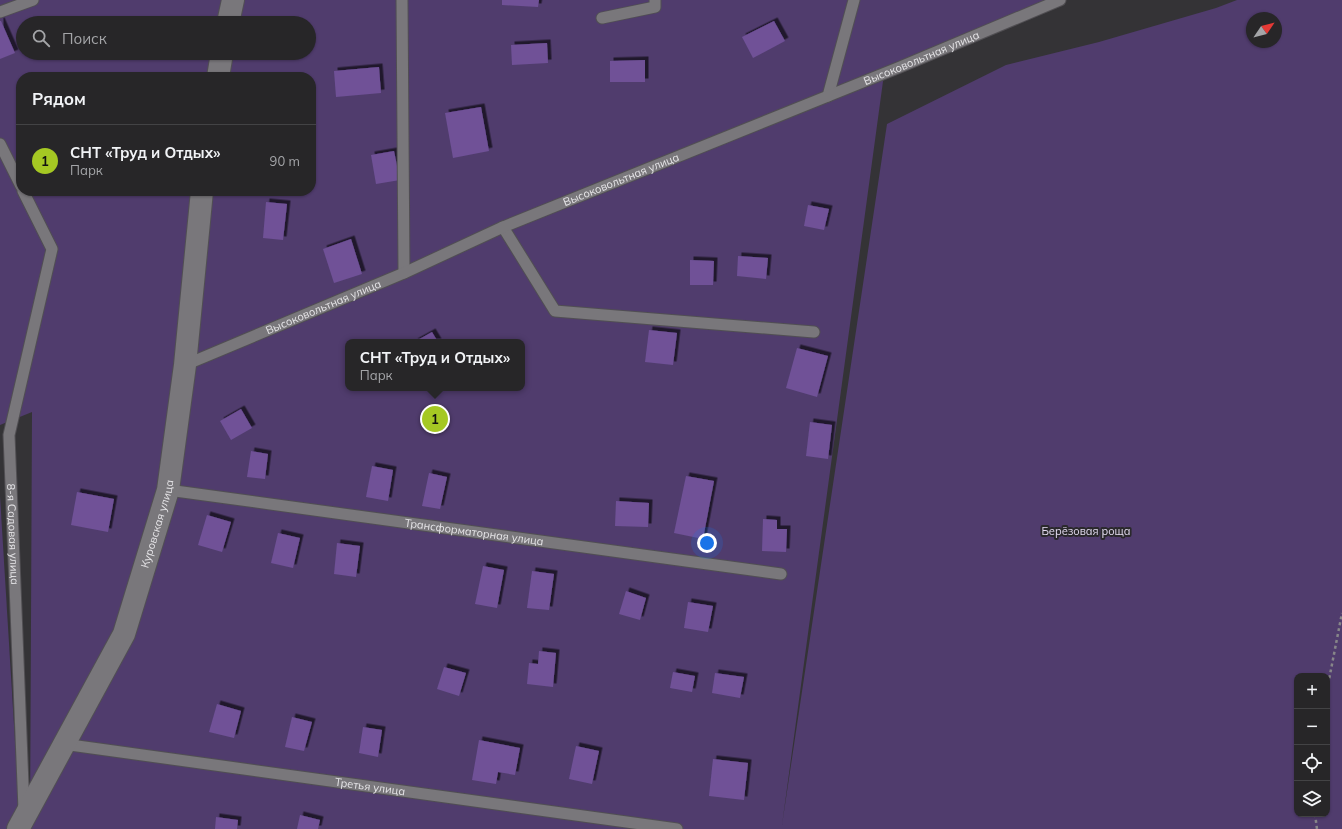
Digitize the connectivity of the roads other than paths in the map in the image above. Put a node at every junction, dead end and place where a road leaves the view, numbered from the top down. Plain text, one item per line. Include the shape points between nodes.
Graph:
1 (33, 0) edge
2 (233, 0) edge
3 (402, 0) edge
4 (654, 0) edge
5 (854, 0) edge
6 (1060, 0) edge
7 (0, 12) edge
8 (230, 16) edge
9 (602, 18) dead end
10 (221, 60) edge
11 (219, 72) edge
12 (828, 96) junction
13 (0, 144) edge
14 (16, 176) edge
15 (26, 196) edge
16 (202, 196) edge
17 (503, 227) junction
18 (404, 273) junction
19 (814, 332) dead end
20 (185, 365) junction
21 (4, 437) edge
22 (168, 490) junction
23 (781, 574) dead end
24 (63, 744) junction
25 (21, 823) edge
26 (677, 829) edge

1 - 7 lane
2 - 8 street
3 - 18 lane
4 - 9 lane via 654,7
5 - 12 lane
6 - 12 lane, Высоковольтная улица
10 - 11 street
12 - 17 lane, Высоковольтная улица
13 - 14 lane
15 - 21 lane, 8-я Садовая улица via 52,249
16 - 20 street, Куровская улица
17 - 18 lane, Высоковольтная улица
17 - 19 lane via 555,311
18 - 20 lane, Высоковольтная улица
20 - 22 street, Куровская улица
21 - 25 lane, 8-я Садовая улица
22 - 23 lane, Трансформаторная улица
22 - 24 street, Куровская улица via 124,634
24 - 25 street, Куровская улица
24 - 26 lane, Третья улица

